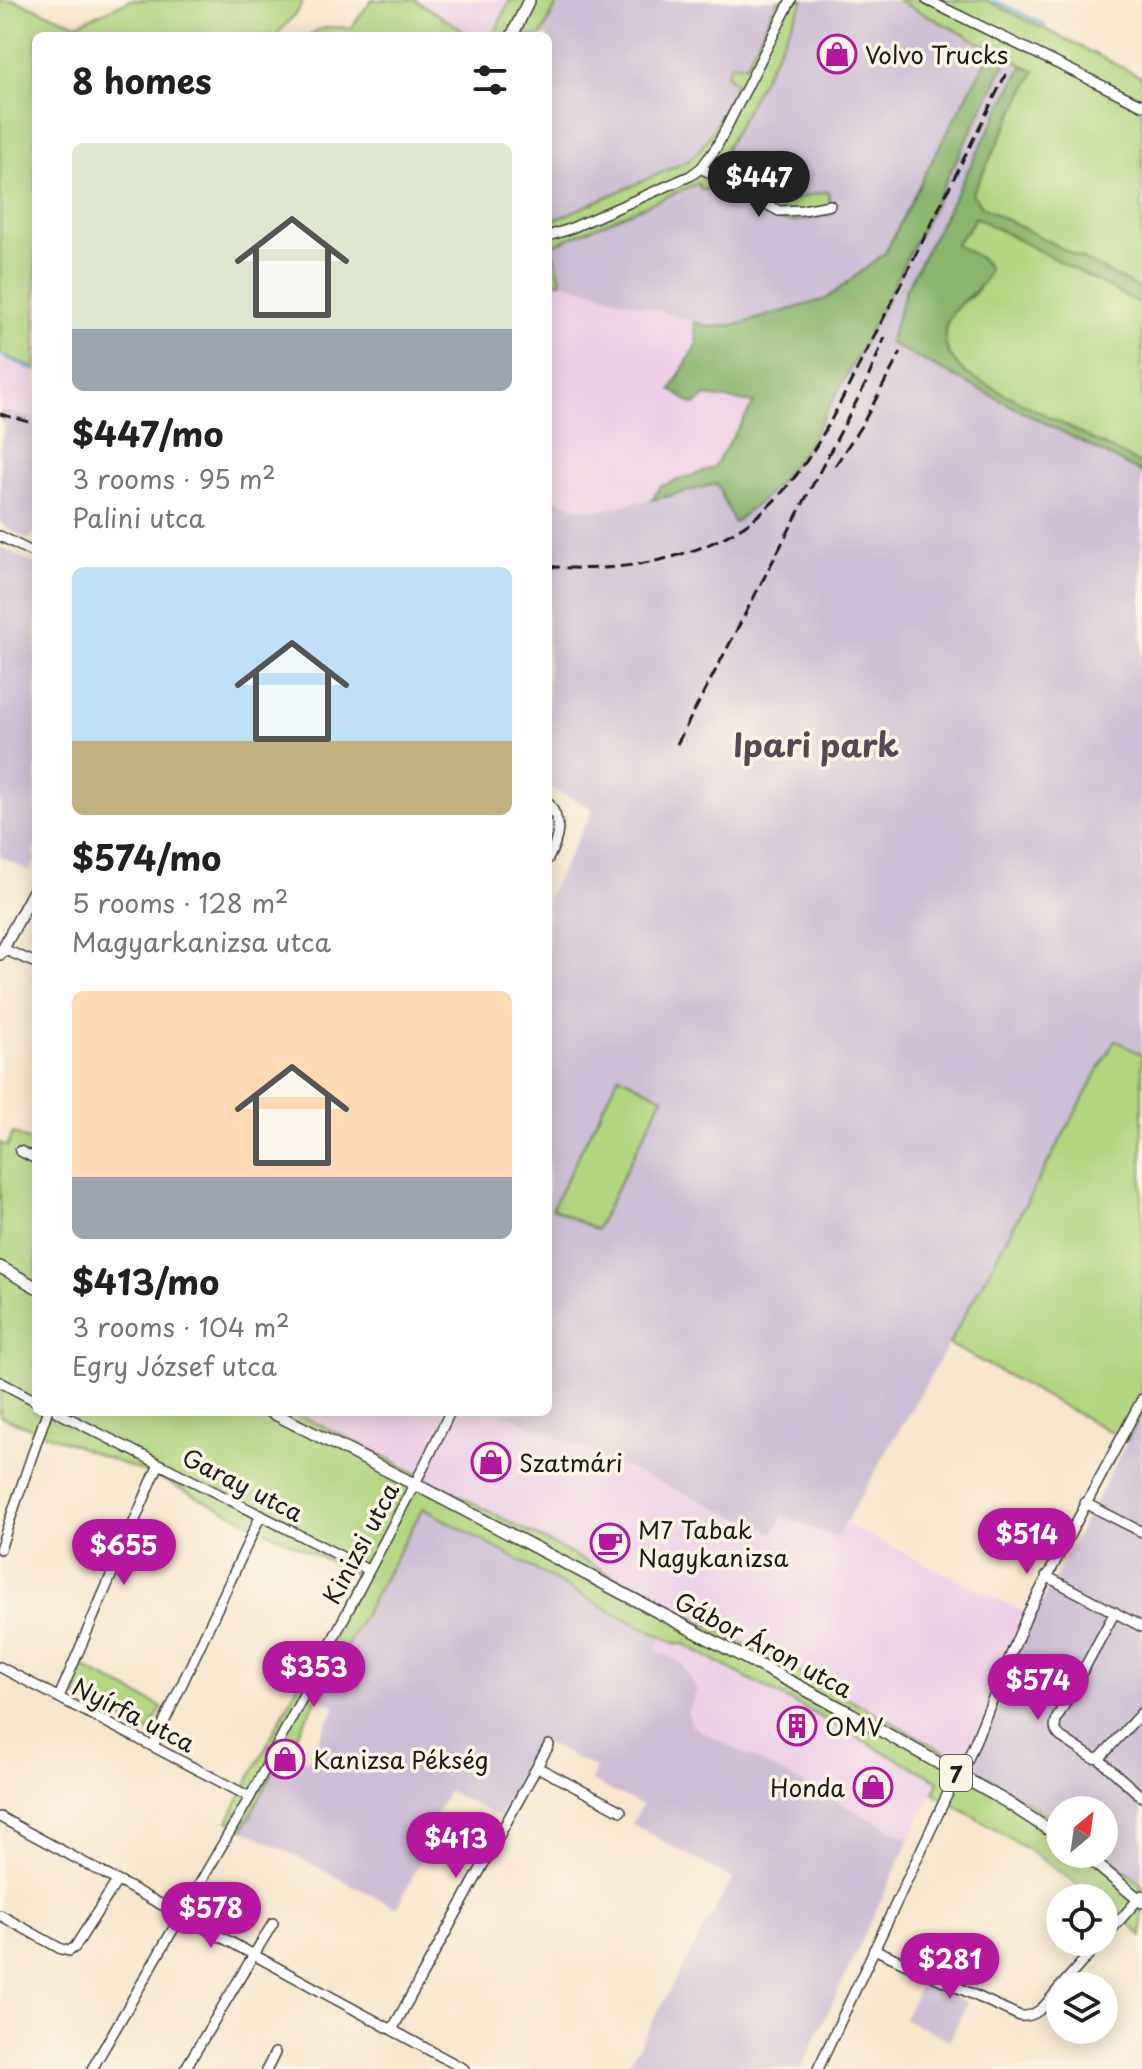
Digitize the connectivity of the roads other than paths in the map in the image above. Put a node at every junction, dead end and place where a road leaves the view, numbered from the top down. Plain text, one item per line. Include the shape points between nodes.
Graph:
1 (529, 0) edge
2 (791, 0) edge
3 (927, 0) edge
4 (514, 32) edge
5 (1142, 105) edge
6 (705, 164) junction
7 (830, 205) dead end
8 (552, 235) edge
9 (0, 536) edge
10 (32, 552) edge
11 (552, 809) edge
12 (552, 850) edge
13 (32, 894) edge
14 (1, 952) edge
15 (32, 962) edge
16 (20, 1151) dead end
17 (32, 1157) edge
18 (3, 1269) edge
19 (32, 1285) edge
20 (0, 1382) edge
21 (32, 1399) edge
22 (1142, 1399) edge
23 (46, 1416) edge
24 (65, 1416) edge
25 (279, 1416) edge
26 (448, 1416) edge
27 (159, 1464) junction
28 (414, 1485) junction
29 (1085, 1503) junction
30 (261, 1515) junction
31 (1142, 1532) edge
32 (0, 1549) edge
33 (368, 1570) junction
34 (1046, 1576) junction
35 (1115, 1612) junction
36 (1142, 1627) edge
37 (0, 1667) edge
38 (59, 1697) junction
39 (1142, 1712) edge
40 (549, 1745) dead end
41 (153, 1746) junction
42 (1099, 1759) junction
43 (537, 1767) junction
44 (959, 1775) junction
45 (250, 1797) junction
46 (1142, 1797) edge
47 (621, 1811) dead end
48 (0, 1817) edge
49 (1046, 1827) edge
50 (1102, 1868) edge
51 (117, 1881) junction
52 (1141, 1898) edge
53 (0, 1915) edge
54 (183, 1916) junction
55 (273, 1923) dead end
56 (1118, 1923) edge
57 (874, 1949) junction
58 (255, 1955) junction
59 (1088, 1956) edge
60 (1074, 1972) edge
61 (1046, 2003) edge
62 (392, 2030) junction
63 (275, 2053) dead end
64 (92, 2069) edge
65 (185, 2069) edge
66 (267, 2069) edge
67 (464, 2069) edge
68 (818, 2069) edge

1 - 4 main road
2 - 6 street
3 - 5 street
6 - 7 street via 779,211
6 - 8 street via 690,176
9 - 10 street
11 - 12 street via 559,830
13 - 14 main road
14 - 15 street
16 - 17 street
18 - 19 main road
20 - 21 street
22 - 29 street
23 - 32 street
24 - 27 street, Garay utca
25 - 28 main road, Gábor Áron utca / 7
26 - 28 street, Kinizsi utca
27 - 30 street, Garay utca
27 - 38 street
28 - 33 street, Kinizsi utca
28 - 44 main road, Gábor Áron utca / 7
29 - 31 street
29 - 34 street
30 - 33 street, Garay utca
30 - 41 street
33 - 45 street, Kinizsi utca
34 - 35 street
34 - 44 street
35 - 36 street
35 - 42 street via 1055,1724 1061,1737
37 - 38 street, Nyírfa utca
38 - 41 street, Nyírfa utca
39 - 42 street
40 - 43 street
41 - 45 street, Nyírfa utca
42 - 46 street
43 - 47 street
43 - 62 street
44 - 49 main road, Gábor Áron utca / 7
44 - 57 street
45 - 54 street, Kinizsi utca
48 - 51 street
50 - 52 main road
51 - 53 street via 69,1951
51 - 54 street
52 - 56 street
54 - 58 street
54 - 64 street, Kinizsi utca
55 - 58 street
57 - 61 street via 1020,2016 1031,2016
57 - 68 street
58 - 62 street
58 - 65 street
59 - 60 street
62 - 67 street
63 - 66 street

